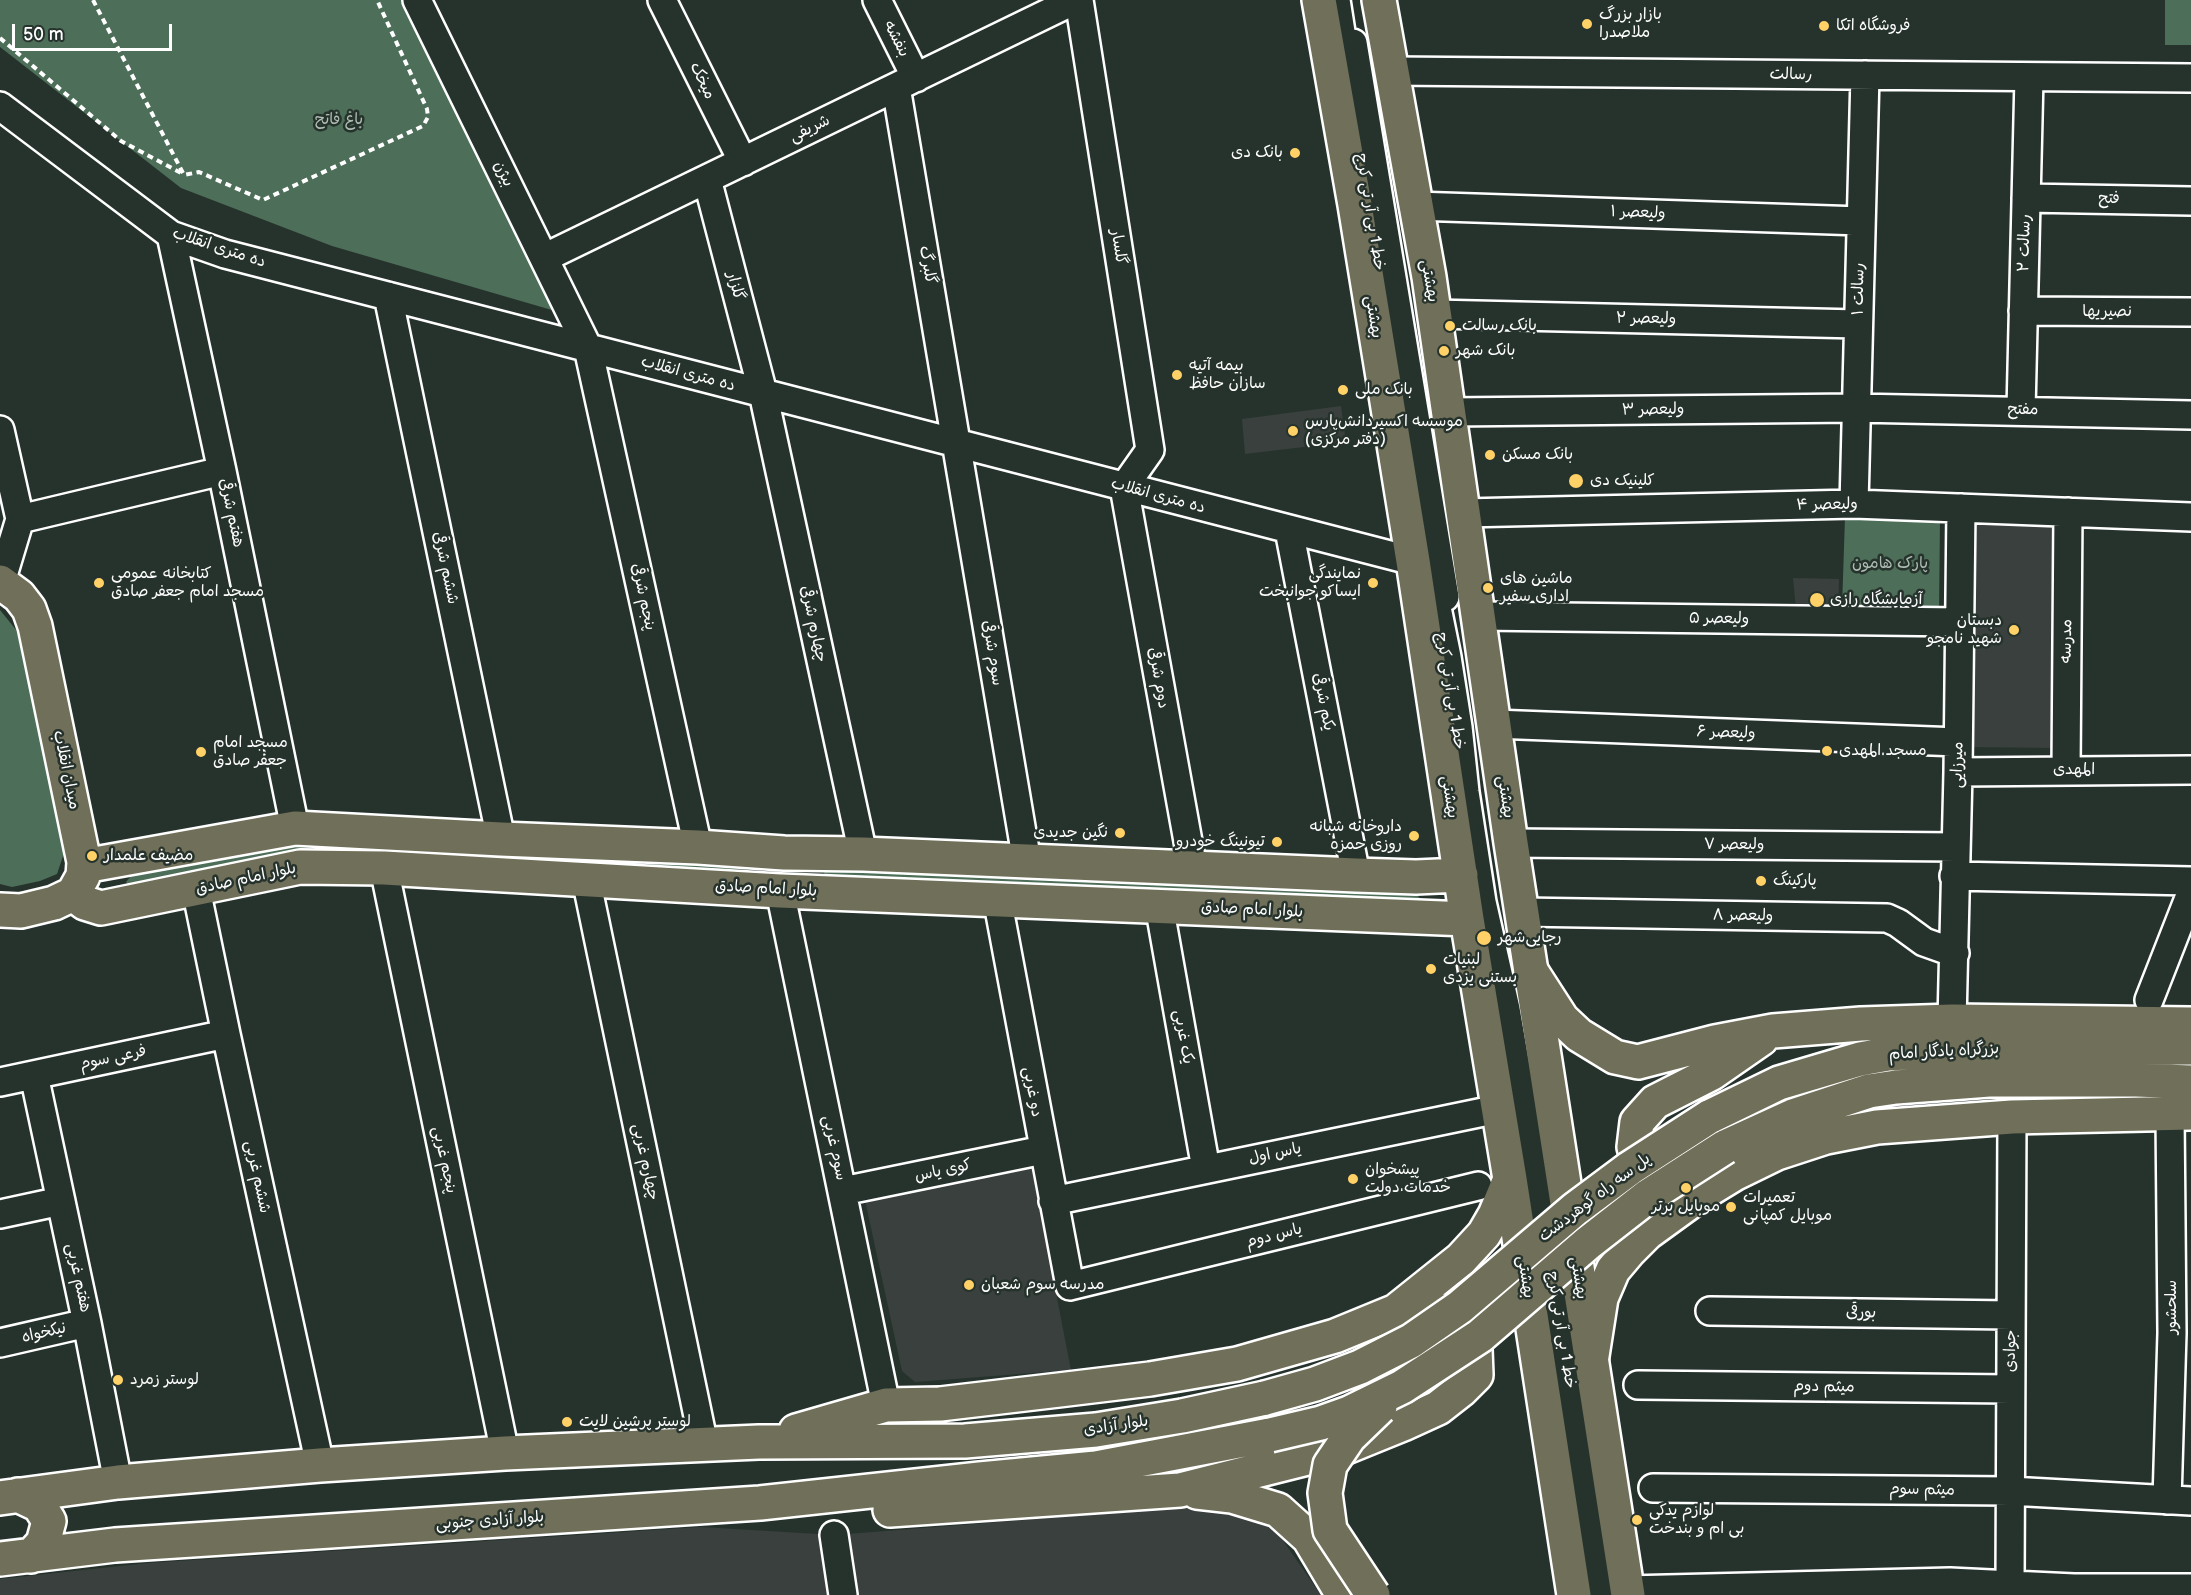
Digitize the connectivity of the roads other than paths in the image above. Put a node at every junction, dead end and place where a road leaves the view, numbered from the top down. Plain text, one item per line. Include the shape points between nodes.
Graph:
1 (417, 0) edge
2 (662, 0) edge
3 (877, 0) edge
4 (1077, 0) edge
5 (1319, 0) edge
6 (1336, 0) edge
7 (1346, 0) edge
8 (1378, 0) edge
9 (1391, 71) junction
10 (1865, 75) junction
11 (2029, 77) junction
12 (2191, 78) edge
13 (906, 82) junction
14 (0, 106) edge
15 (742, 162) junction
16 (707, 179) junction
17 (2026, 198) junction
18 (2191, 201) edge
19 (1415, 206) junction
20 (1861, 221) junction
21 (171, 235) junction
22 (544, 258) junction
23 (388, 296) junction
24 (2023, 312) junction
25 (2191, 312) edge
26 (1434, 314) junction
27 (1858, 324) junction
28 (588, 348) junction
29 (763, 393) junction
30 (1856, 408) junction
31 (2020, 410) junction
32 (1449, 412) junction
33 (2191, 415) edge
34 (0, 430) edge
35 (957, 444) junction
36 (222, 471) junction
37 (1124, 487) junction
38 (1854, 504) junction
39 (1961, 508) junction
40 (2068, 512) junction
41 (1464, 513) junction
42 (2191, 517) edge
43 (20, 519) junction
44 (1289, 530) junction
45 (1413, 561) junction
46 (1, 582) edge
47 (1479, 616) junction
48 (1960, 622) junction
49 (1494, 724) junction
50 (1958, 742) junction
51 (2066, 770) junction
52 (2191, 771) edge
53 (1958, 772) junction
54 (295, 828) junction
55 (501, 839) junction
56 (1511, 843) junction
57 (698, 846) junction
58 (1956, 847) junction
59 (784, 853) junction
60 (863, 854) junction
61 (1027, 862) junction
62 (384, 868) junction
63 (1193, 869) junction
64 (1356, 875) junction
65 (1461, 875) junction
66 (1954, 876) junction
67 (1416, 877) junction
68 (586, 879) junction
69 (78, 880) junction
70 (2191, 881) edge
71 (196, 889) junction
72 (780, 891) junction
73 (2191, 893) edge
74 (997, 898) junction
75 (1159, 905) junction
76 (0, 910) edge
77 (1522, 912) junction
78 (1423, 918) junction
79 (1467, 919) junction
80 (1954, 953) junction
81 (1532, 971) junction
82 (2148, 1000) dead end
83 (1952, 1021) junction
84 (2191, 1024) edge
85 (1773, 1031) junction
86 (226, 1034) junction
87 (2191, 1048) edge
88 (34, 1075) junction
89 (0, 1082) edge
90 (2191, 1082) edge
91 (1498, 1108) junction
92 (2181, 1113) edge
93 (1708, 1118) joint
94 (2012, 1118) junction
95 (1725, 1147) joint
96 (1043, 1150) junction
97 (1206, 1169) junction
98 (1510, 1179) junction
99 (1478, 1186) dead end
100 (843, 1191) junction
101 (1698, 1196) junction
102 (61, 1200) junction
103 (1053, 1200) junction
104 (0, 1214) edge
105 (1070, 1286) joint
106 (1396, 1311) junction
107 (1710, 1311) dead end
108 (2011, 1315) junction
109 (87, 1323) junction
110 (2182, 1335) edge
111 (0, 1343) edge
112 (1591, 1362) junction
113 (1638, 1385) dead end
114 (1402, 1387) junction
115 (2010, 1389) junction
116 (1265, 1398) joint
117 (886, 1405) junction
118 (759, 1442) junction
119 (705, 1445) junction
120 (505, 1453) junction
121 (320, 1465) junction
122 (980, 1479) joint
123 (118, 1482) junction
124 (1653, 1488) dead end
125 (1180, 1490) junction
126 (2010, 1491) junction
127 (9, 1496) edge
128 (2179, 1501) edge
129 (760, 1503) junction
130 (1561, 1506) junction
131 (834, 1535) dead end
132 (15, 1558) edge
133 (2010, 1585) junction
134 (1950, 1588) edge
135 (2191, 1588) edge
136 (2074, 1592) edge
137 (1617, 1594) edge
138 (843, 1595) edge
139 (1343, 1595) edge
140 (1373, 1595) edge
141 (1552, 1595) edge
142 (1574, 1595) edge

1 - 22 street, بیژن
2 - 15 street, میخک
3 - 13 street, بنفشه
4 - 13 street, شریفی
4 - 37 street, گلسار via 1150,450
5 - 45 main road, بهشتى
6 - 137 street, خط 1 بی آر تی کرج via 1418,509 1447,657 1482,902 1506,1009 1581,1455
7 - 137 street, خط 1 بی آر تی کرج via 1457,663 1493,910 1547,1179
8 - 9 main road, بهشتی
9 - 10 street, رسالت
9 - 19 main road, بهشتی
10 - 11 street, رسالت
10 - 20 street, رسالت ۱
11 - 12 street, رسالت
11 - 17 street, رسالت ۲
13 - 15 street, شریفی
13 - 35 street, گلبرگ
14 - 21 street, ده متری انقلاب
15 - 16 street, شریفی
16 - 22 street, شریفی
16 - 29 street, گلزار
17 - 18 street, فتح
17 - 24 street, رسالت ۲
19 - 20 street, ولیعصر ۱
19 - 26 main road, بهشتی
20 - 27 street, رسالت ۱
21 - 23 street, ده متری انقلاب via 225,254
21 - 36 street, هفتم شرقی
22 - 28 street, بیژن
23 - 28 street, ده متری انقلاب
23 - 55 street, ششم شرقی
24 - 25 street, نصیریها
24 - 31 street, رسالت ۲
26 - 27 street, ولیعصر ۲
26 - 32 main road, بهشتی
27 - 30 street, رسالت ۱
28 - 29 street, ده متری انقلاب
28 - 57 street, پنجم شرقی
29 - 35 street, ده متری انقلاب
29 - 60 street, چهارم شرقی
30 - 31 street, مفتح
30 - 32 street, ولیعصر ۳
30 - 38 street, رسالت ۱
31 - 33 street, مفتح
32 - 41 main road, بهشتی
34 - 43 street
35 - 37 street, ده متری انقلاب
35 - 61 street, سوم شرقی
36 - 43 street
36 - 54 street, هفتم شرقی
37 - 44 street, ده متری انقلاب
37 - 63 street, دوم شرقی
38 - 39 street, ولیعصر ۴
38 - 41 street, ولیعصر ۴
39 - 40 street, ولیعصر ۴
39 - 48 street, میرزایی
40 - 42 street, ولیعصر ۴
40 - 51 street, مدرسه
41 - 47 main road, بهشتی
43 - 46 street
44 - 45 street, ده متری انقلاب
44 - 64 street, یکم شرقی
45 - 65 main road, بهشتى
46 - 69 main road, میدان انقلاب via 19,596 35,626 82,844
47 - 48 street, ولیعصر ۵
47 - 49 main road, بهشتی
48 - 50 street, میرزایی
49 - 50 street, ولیعصر ۶
49 - 56 main road, بهشتی
50 - 53 street, میرزایی
51 - 52 street, المهدی
51 - 53 street, المهدی
53 - 58 street, میرزایی
54 - 55 main road
54 - 69 main road
55 - 57 main road
56 - 58 street, ولیعصر ۷
56 - 77 main road, بهشتی
57 - 59 main road
58 - 66 street, میرزایی
59 - 60 main road
59 - 72 main road
60 - 61 main road
61 - 63 main road
62 - 68 main road, بلوار امام صادق
62 - 71 main road, بلوار امام صادق via 300,867
62 - 120 street, پنجم غربی
63 - 64 main road
64 - 67 main road
65 - 67 main road
65 - 79 main road, بهشتى
66 - 70 street
66 - 80 street, میرزایی
67 - 78 main road via 1428,884 1431,897 1431,910
68 - 72 main road, بلوار امام صادق
68 - 119 street, چهارم غربی
69 - 71 main road, بلوار امام صادق via 85,903 101,908
69 - 76 main road via 54,903
71 - 86 street, ششم غربی
72 - 74 main road, بلوار امام صادق
72 - 100 street, سوم غربی
73 - 82 street
74 - 75 main road, بلوار امام صادق
74 - 96 street, دو غربی
75 - 78 main road, بلوار امام صادق
75 - 97 street, یک غربی
77 - 80 street, ولیعصر ۸ via 1887,918 1924,942
77 - 81 main road, بهشتی
78 - 79 main road, بلوار امام صادق
79 - 91 main road, بهشتى
80 - 83 street, میرزایی
81 - 85 main road via 1562,1019 1579,1035 1615,1057 1638,1062
81 - 112 main road, بهشتی
83 - 84 main road
83 - 85 main road
85 - 101 main road via 1712,1073 1655,1102 1637,1122 1634,1147 1651,1182 1680,1195
86 - 88 street, فرعی سوم
86 - 121 street, ششم غربی
87 - 93 main road, بزرگراه یادگار امام via 1983,1049 1888,1054 1779,1083
88 - 89 street, فرعی سوم
88 - 102 street, هفتم غربی
90 - 95 main road, بزرگراه یادگار امام via 1989,1080 1896,1087 1869,1091 1793,1116
91 - 97 street, یاس اول
91 - 98 main road, بهشتى
92 - 94 main road
92 - 110 street, سلحشور
93 - 116 main road, پل سه راه گوهردشت, bridge via 1612,1181 1460,1307 1411,1341 1360,1367
94 - 101 main road via 1877,1127 1826,1137 1777,1153
94 - 108 street, جوادی
95 - 114 main road, پل سه راه گوهردشت, bridge via 1647,1197 1479,1336
96 - 100 street, کوی یاس
96 - 103 street, دو غربی
97 - 103 street, یاس اول
98 - 106 main road via 1484,1234 1461,1259
98 - 130 main road, بهشتى
99 - 105 street, یاس دوم
100 - 117 street, سوم غربی
101 - 112 main road via 1647,1233 1613,1270 1601,1298
102 - 104 street
102 - 109 street, هفتم غربی
103 - 105 street, دو غربی
106 - 117 main road via 1335,1336 1237,1364 1150,1379 940,1404
106 - 125 main road via 1442,1311 1466,1329 1475,1349 1476,1375 1438,1407 1339,1449
107 - 108 street, بورقی
108 - 115 street, جوادی
109 - 111 street, نیکخواه
109 - 123 street, هفتم غربی
110 - 128 street, سلحشور
112 - 137 main road, بهشتی
113 - 115 street, میثم دوم
114 - 122 main road, پل سه راه گوهردشت, bridge via 1349,1413 1270,1435 1096,1468
114 - 140 main road, bridge via 1349,1437 1330,1466 1325,1493 1330,1530
115 - 126 street, جوادی
116 - 118 main road, بلوار آزادی via 1096,1430 965,1441
117 - 118 main road
118 - 119 main road
119 - 120 main road
120 - 121 main road
121 - 123 main road
122 - 129 main road, بلوار آزادی جنوبی
123 - 127 main road
124 - 126 street, میثم سوم
125 - 129 main road via 828,1514
125 - 139 main road via 1232,1496 1278,1509 1309,1538
126 - 128 street, میثم سوم
126 - 133 street, جوادی
127 - 132 main road via 39,1505 49,1521 43,1543
129 - 132 main road, بلوار آزادی جنوبی via 127,1544
130 - 141 main road via 1556,1588
130 - 142 main road, بهشتى
131 - 138 street
133 - 134 street
133 - 136 street
134 - 137 street
135 - 136 street

